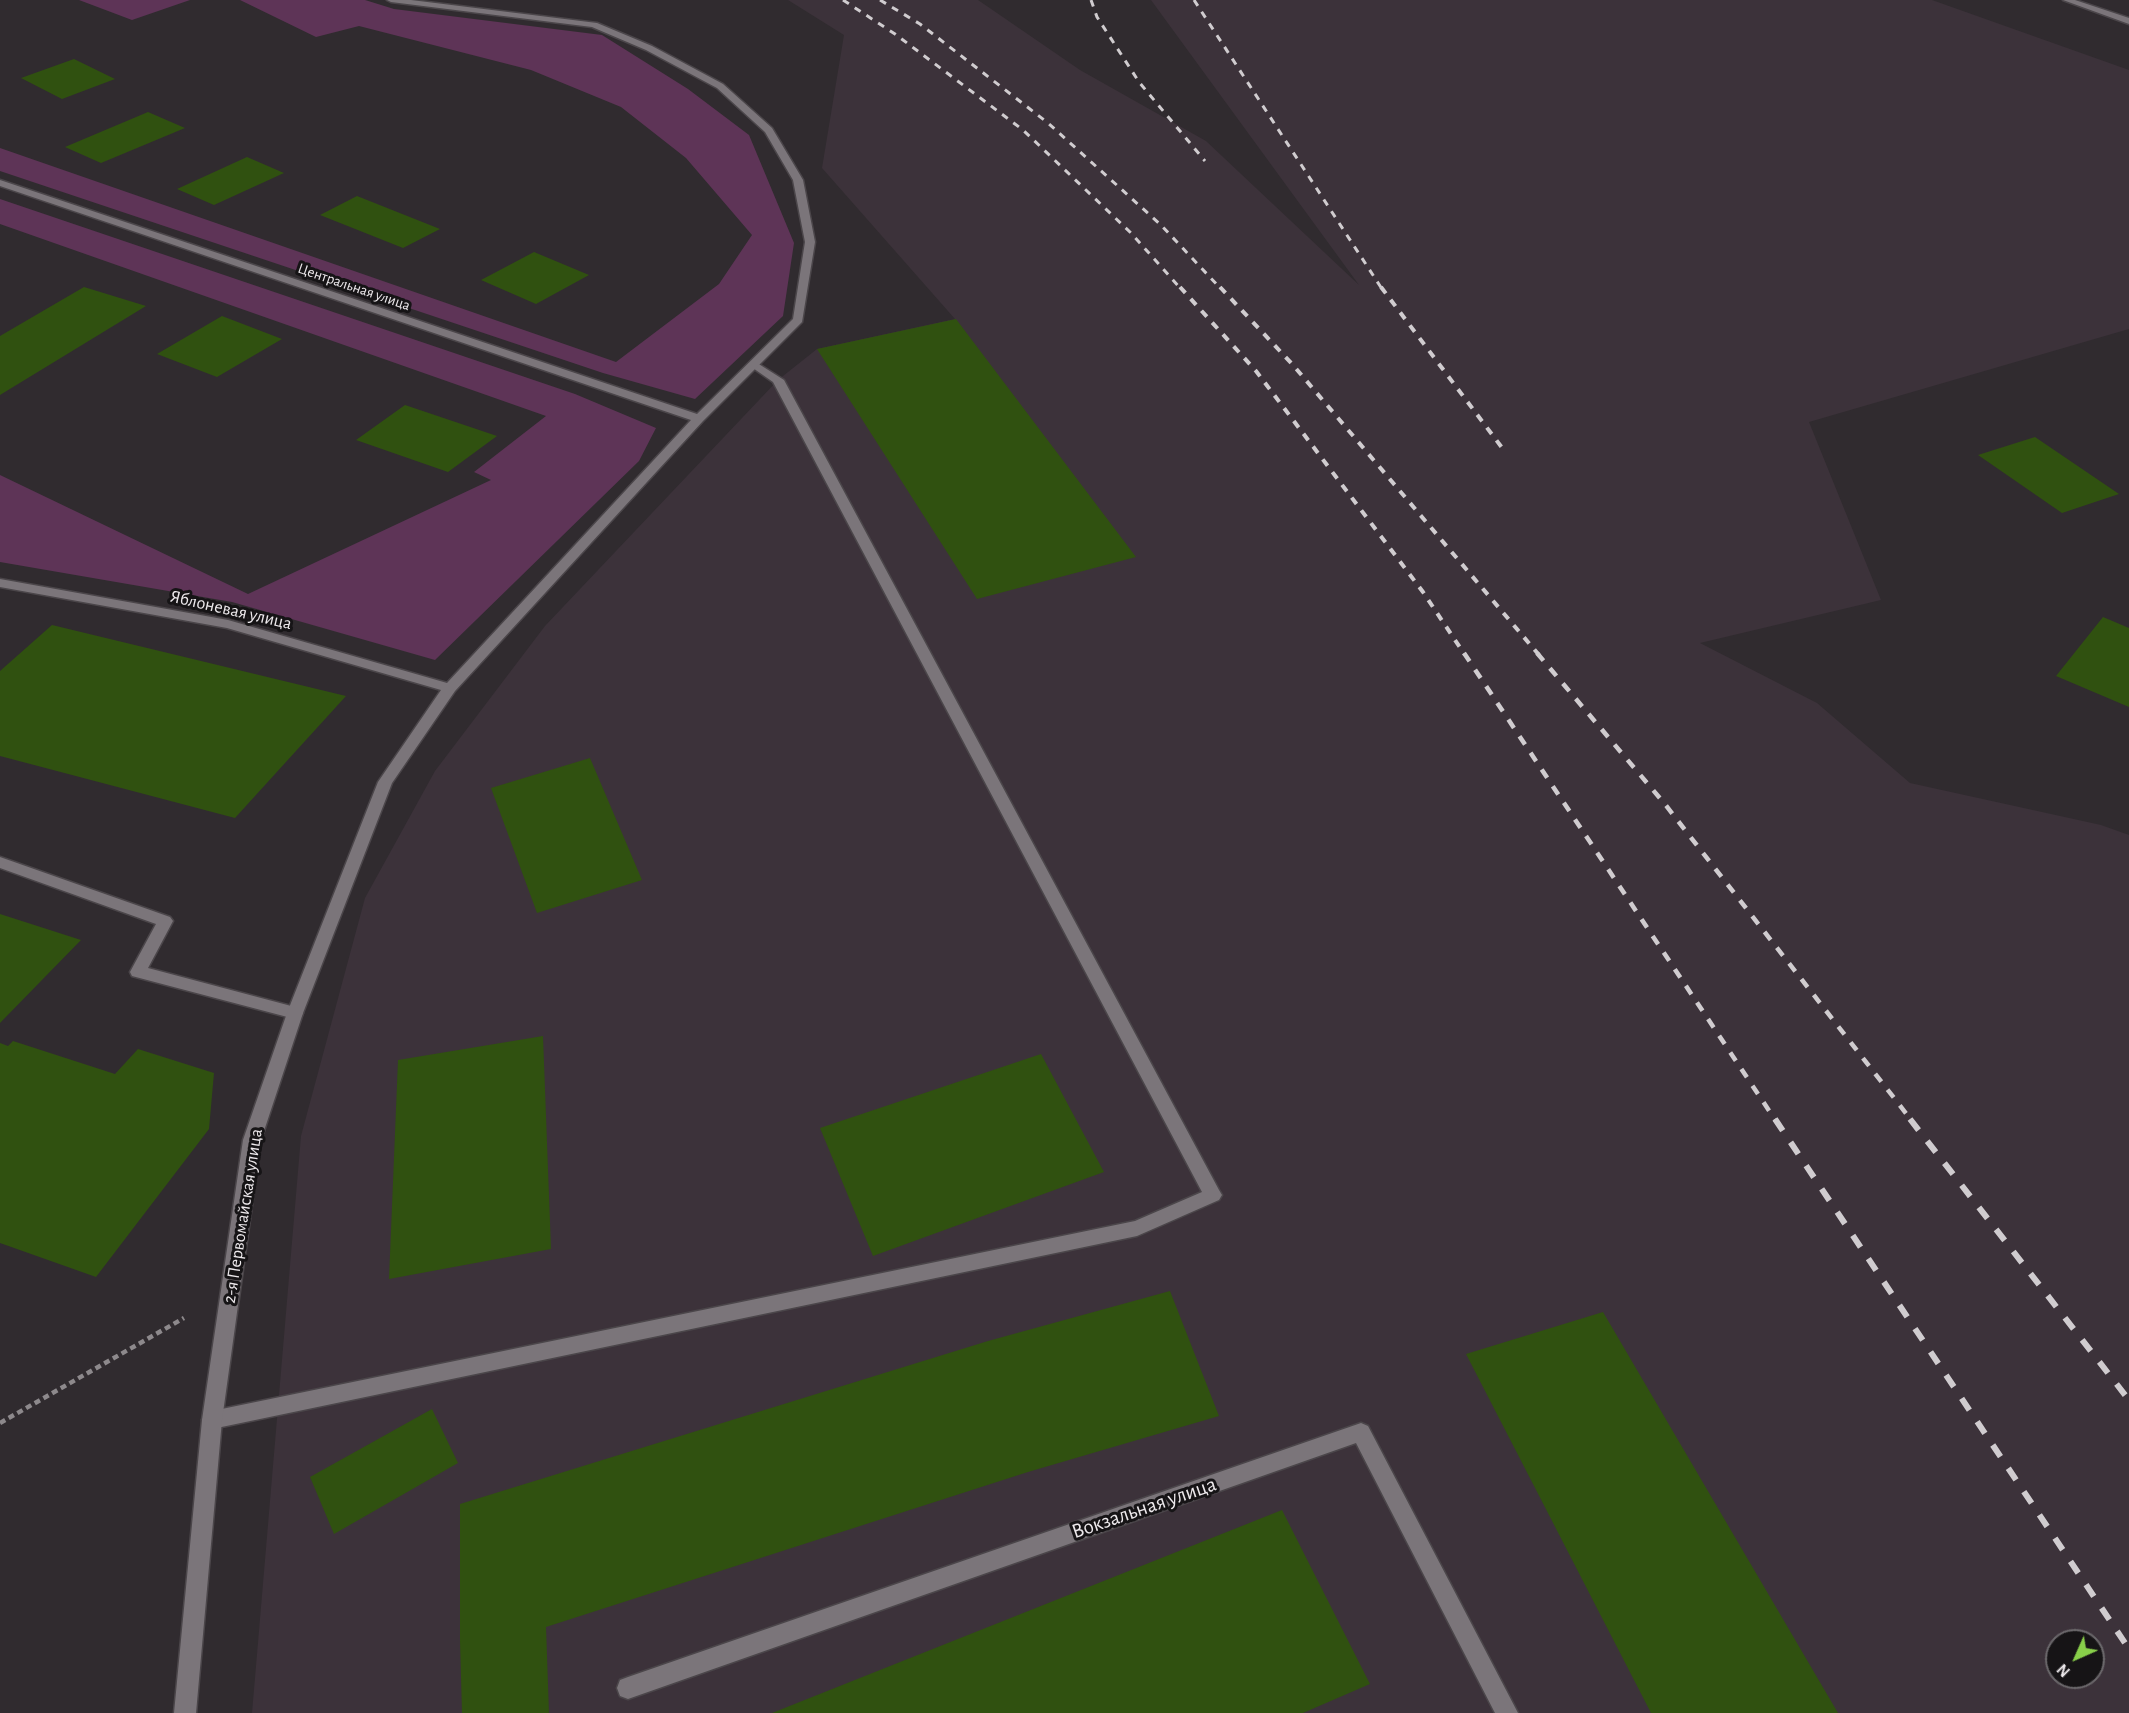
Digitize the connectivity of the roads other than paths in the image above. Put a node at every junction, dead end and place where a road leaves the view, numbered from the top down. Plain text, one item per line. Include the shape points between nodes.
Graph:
1 (391, 0) edge
2 (2067, 0) edge
3 (2129, 21) edge
4 (0, 183) edge
5 (754, 364) junction
6 (699, 420) junction
7 (0, 583) edge
8 (450, 688) junction
9 (0, 862) edge
10 (295, 1013) junction
11 (212, 1420) junction
12 (628, 1688) dead end
13 (185, 1713) edge
14 (1507, 1713) edge

1 - 5 street, 2-я Первомайская улица via 594,25 650,48 720,86 769,130 798,180 810,242 798,320
2 - 3 street
4 - 6 street, Центральная улица
5 - 6 street, 2-я Первомайская улица
5 - 11 street via 778,380 1213,1195 1137,1228
6 - 8 street, 2-я Первомайская улица
7 - 8 street, Яблоневая улица via 228,624
8 - 10 street, 2-я Первомайская улица via 386,782
9 - 10 street via 165,921 138,972
10 - 11 street, 2-я Первомайская улица via 252,1140
11 - 13 street, 2-я Первомайская улица
12 - 14 street, Вокзальная улица via 1361,1432

